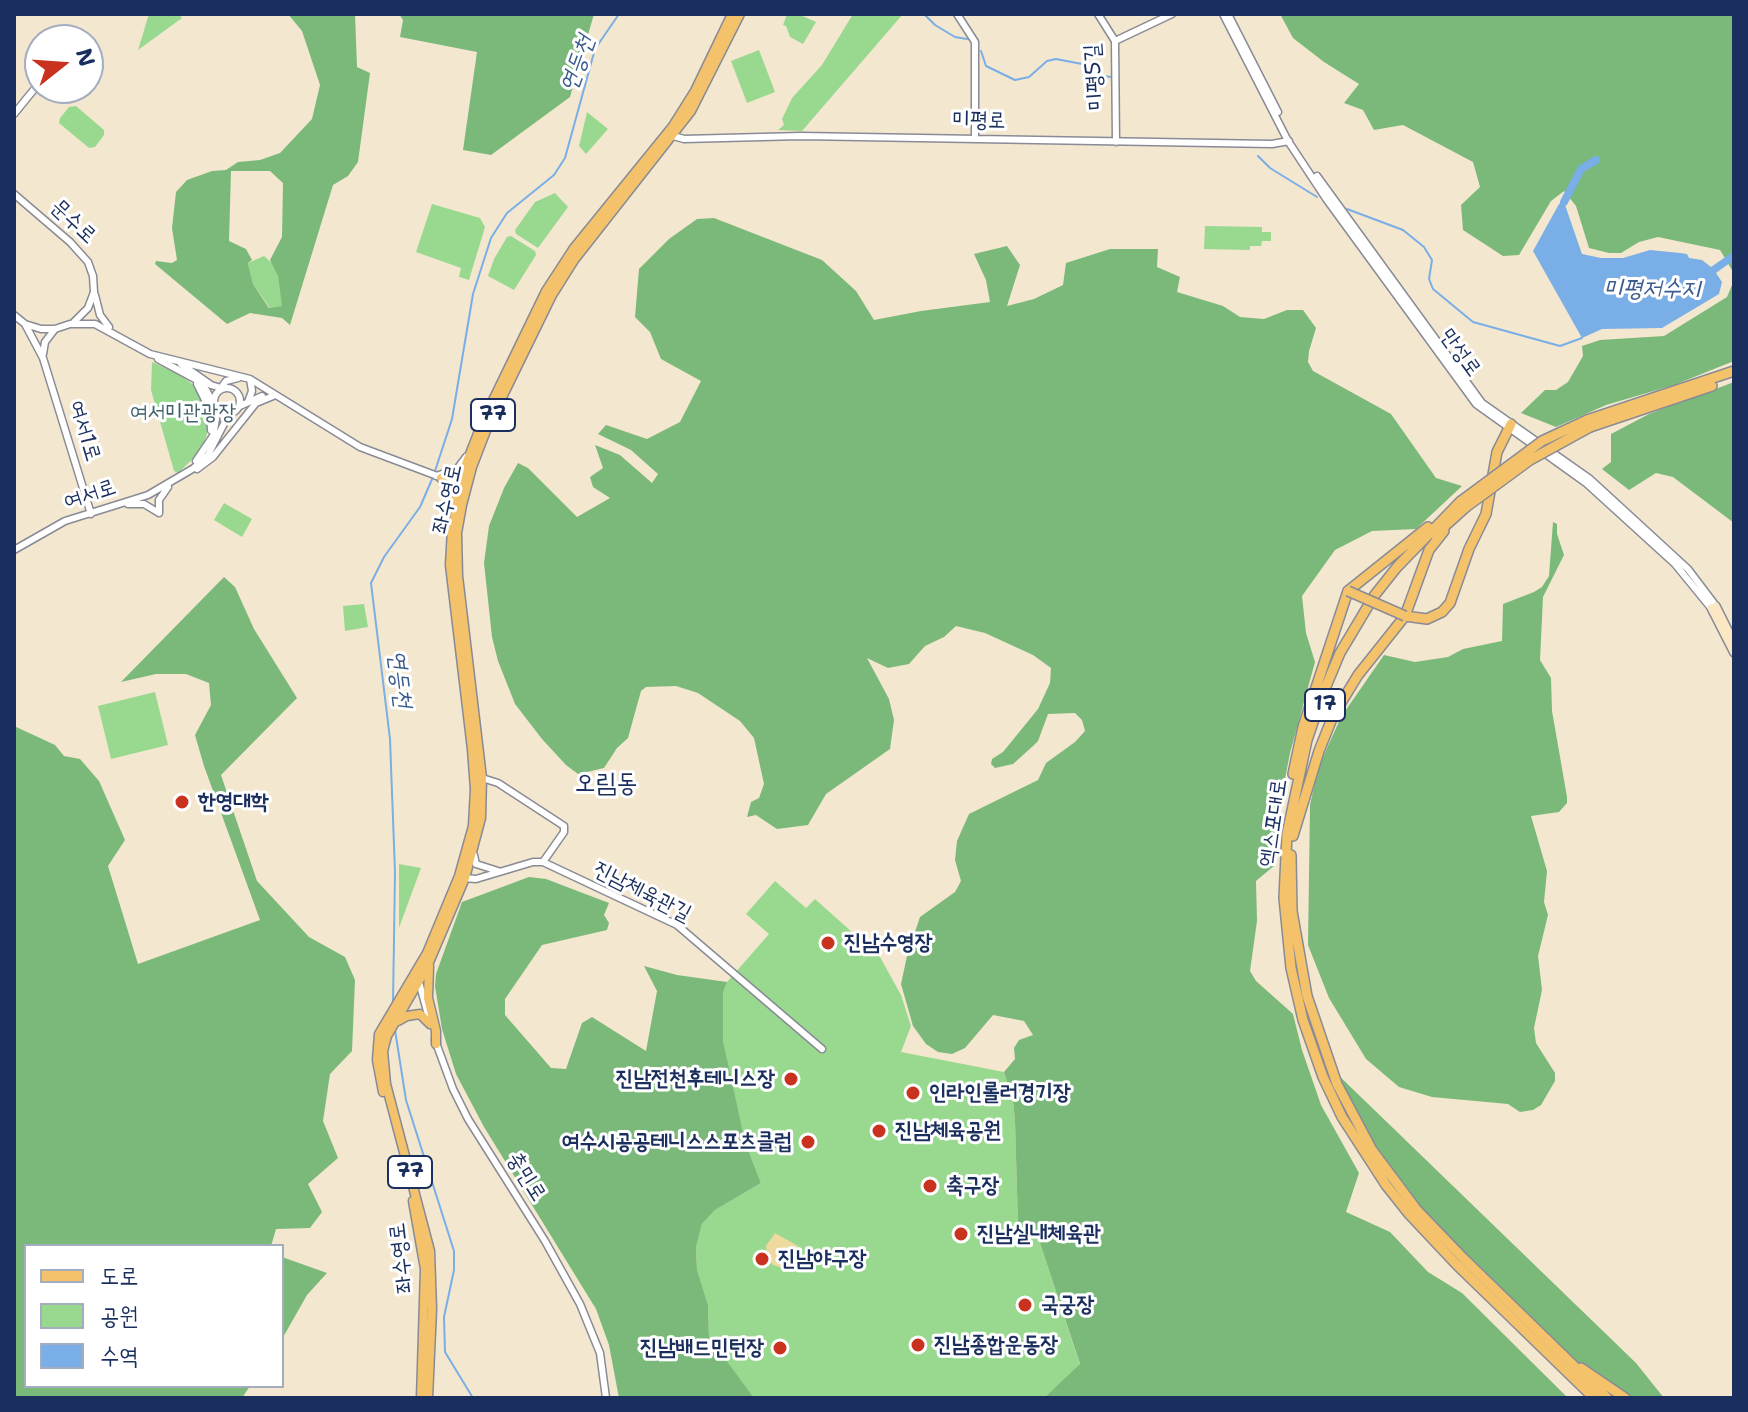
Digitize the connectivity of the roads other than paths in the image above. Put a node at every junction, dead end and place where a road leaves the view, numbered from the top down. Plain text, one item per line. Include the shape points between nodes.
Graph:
1 (732, 14) edge
2 (740, 14) edge
3 (957, 14) edge
4 (1098, 14) edge
5 (1172, 14) edge
6 (1225, 14) edge
7 (1115, 41) junction
8 (688, 109) junction
9 (670, 135) junction
10 (975, 139) junction
11 (1290, 140) junction
12 (1116, 142) junction
13 (14, 194) edge
14 (94, 292) junction
15 (549, 293) junction
16 (14, 315) edge
17 (25, 324) junction
18 (70, 324) junction
19 (55, 329) junction
20 (115, 333) junction
21 (43, 358) junction
22 (171, 362) junction
23 (1734, 371) edge
24 (245, 378) junction
25 (1734, 378) edge
26 (221, 388) junction
27 (266, 388) junction
28 (273, 396) junction
29 (250, 400) junction
30 (288, 402) junction
31 (215, 406) junction
32 (240, 406) junction
33 (229, 414) junction
34 (1588, 423) junction
35 (1510, 426) junction
36 (207, 447) junction
37 (470, 451) junction
38 (438, 477) junction
39 (176, 479) junction
40 (463, 486) junction
41 (120, 504) junction
42 (458, 507) junction
43 (91, 514) junction
44 (1453, 514) junction
45 (14, 550) edge
46 (1348, 591) junction
47 (1714, 607) junction
48 (1405, 616) junction
49 (1734, 642) edge
50 (1734, 653) edge
51 (476, 748) junction
52 (482, 778) junction
53 (479, 831) junction
54 (1290, 835) junction
55 (543, 862) junction
56 (498, 871) junction
57 (462, 877) junction
58 (430, 961) junction
59 (417, 977) junction
60 (430, 1024) junction
61 (389, 1028) junction
62 (436, 1044) junction
63 (822, 1049) dead end
64 (1412, 1211) junction
65 (1564, 1358) junction
66 (427, 1363) junction
67 (421, 1398) edge
68 (428, 1398) edge
69 (606, 1398) edge
70 (1592, 1398) edge
71 (1607, 1398) edge
72 (1625, 1398) edge

1 - 8 main road, 좌수영로 / 77
2 - 8 main road, 좌수영로 / 77
3 - 10 street via 975,42
4 - 7 street, 미평5길
5 - 7 street
6 - 11 street, 만성로
7 - 12 street, 미평5길
8 - 9 main road, 좌수영로 / 77
9 - 10 street, 미평로
9 - 15 main road, 좌수영로 / 77 via 574,248
10 - 12 street, 미평로
11 - 12 street, 미평로
11 - 35 street, 만성로 via 1470,388
13 - 14 street, 문수로 via 86,258
14 - 18 street via 86,310
14 - 20 street, 문수로 via 101,317
15 - 37 main road, 좌수영로 / 77
15 - 40 main road, 좌수영로 / 77
16 - 17 street
17 - 19 street
17 - 21 street, 여서1로
18 - 19 street
18 - 20 street via 95,324
19 - 21 street via 45,342
20 - 22 street
21 - 43 street, 여서1로
22 - 24 street
22 - 26 street
22 - 31 street via 197,380
22 - 36 street via 206,399 211,419
23 - 34 highway, 엑스포대로 / 17
24 - 26 street via 228,380
24 - 27 street
24 - 29 street
25 - 34 highway, 엑스포대로 / 17
26 - 31 street
26 - 32 street via 236,391
27 - 29 street
27 - 30 street
28 - 29 street
28 - 30 street
28 - 39 street via 256,403 204,465
29 - 32 street
30 - 38 street via 360,447
31 - 33 street
31 - 36 street
32 - 33 street
33 - 39 street via 205,459
34 - 44 highway, 엑스포대로 / 17, bridge via 1542,441
35 - 47 street, 만성로 via 1590,479 1688,569
35 - 48 highway via 1497,452 1486,514 1452,598 1431,618
36 - 39 street
37 - 38 street via 457,469
37 - 40 main road, 좌수영로 / 77
38 - 40 street
38 - 42 main road
39 - 41 street, 여서로
39 - 41 street via 161,496 159,513 144,504
40 - 42 main road, 좌수영로 / 77
41 - 43 street, 여서로
42 - 51 main road, 좌수영로 / 77 via 450,565
43 - 45 street, 여서로 via 54,526
44 - 46 highway
44 - 48 highway via 1429,550
44 - 54 highway, 엑스포대로 / 17 via 1389,576 1340,653 1307,740
46 - 48 highway, bridge
46 - 54 highway via 1303,727 1287,807
47 - 49 main road, 만성로
47 - 50 main road, 만성로
48 - 54 highway via 1333,716
51 - 52 main road, 좌수영로 / 77
51 - 57 main road, 좌수영로 / 77 via 475,814
52 - 53 main road, 좌수영로 / 77
52 - 55 street via 564,826
53 - 56 street via 474,860
53 - 57 main road, 좌수영로 / 77
54 - 64 highway, 엑스포대로 / 17 via 1297,948 1315,1024 1337,1084
54 - 64 highway, 엑스포대로 / 17 via 1284,877 1287,940 1297,996 1323,1077 1362,1150
55 - 56 street
55 - 63 street, 진남체육관길 via 677,925
56 - 57 street via 476,879
57 - 58 main road, 좌수영로 / 77
57 - 59 main road, 좌수영로 / 77
58 - 59 main road, 좌수영로 / 77
58 - 62 main road via 428,998
59 - 60 street, 충민로
59 - 61 main road, 좌수영로 / 77
60 - 61 main road via 420,1014
60 - 62 street, 충민로
61 - 66 main road, 좌수영로 / 77 via 382,1057 386,1084 430,1251
62 - 69 street, 충민로 via 468,1119 580,1304 600,1353
64 - 65 highway, 엑스포대로 / 17
64 - 70 highway, 엑스포대로 / 17 via 1456,1264
65 - 71 highway, 엑스포대로 / 17
65 - 72 highway
66 - 67 main road, 좌수영로 / 77
66 - 68 main road, 좌수영로 / 77

